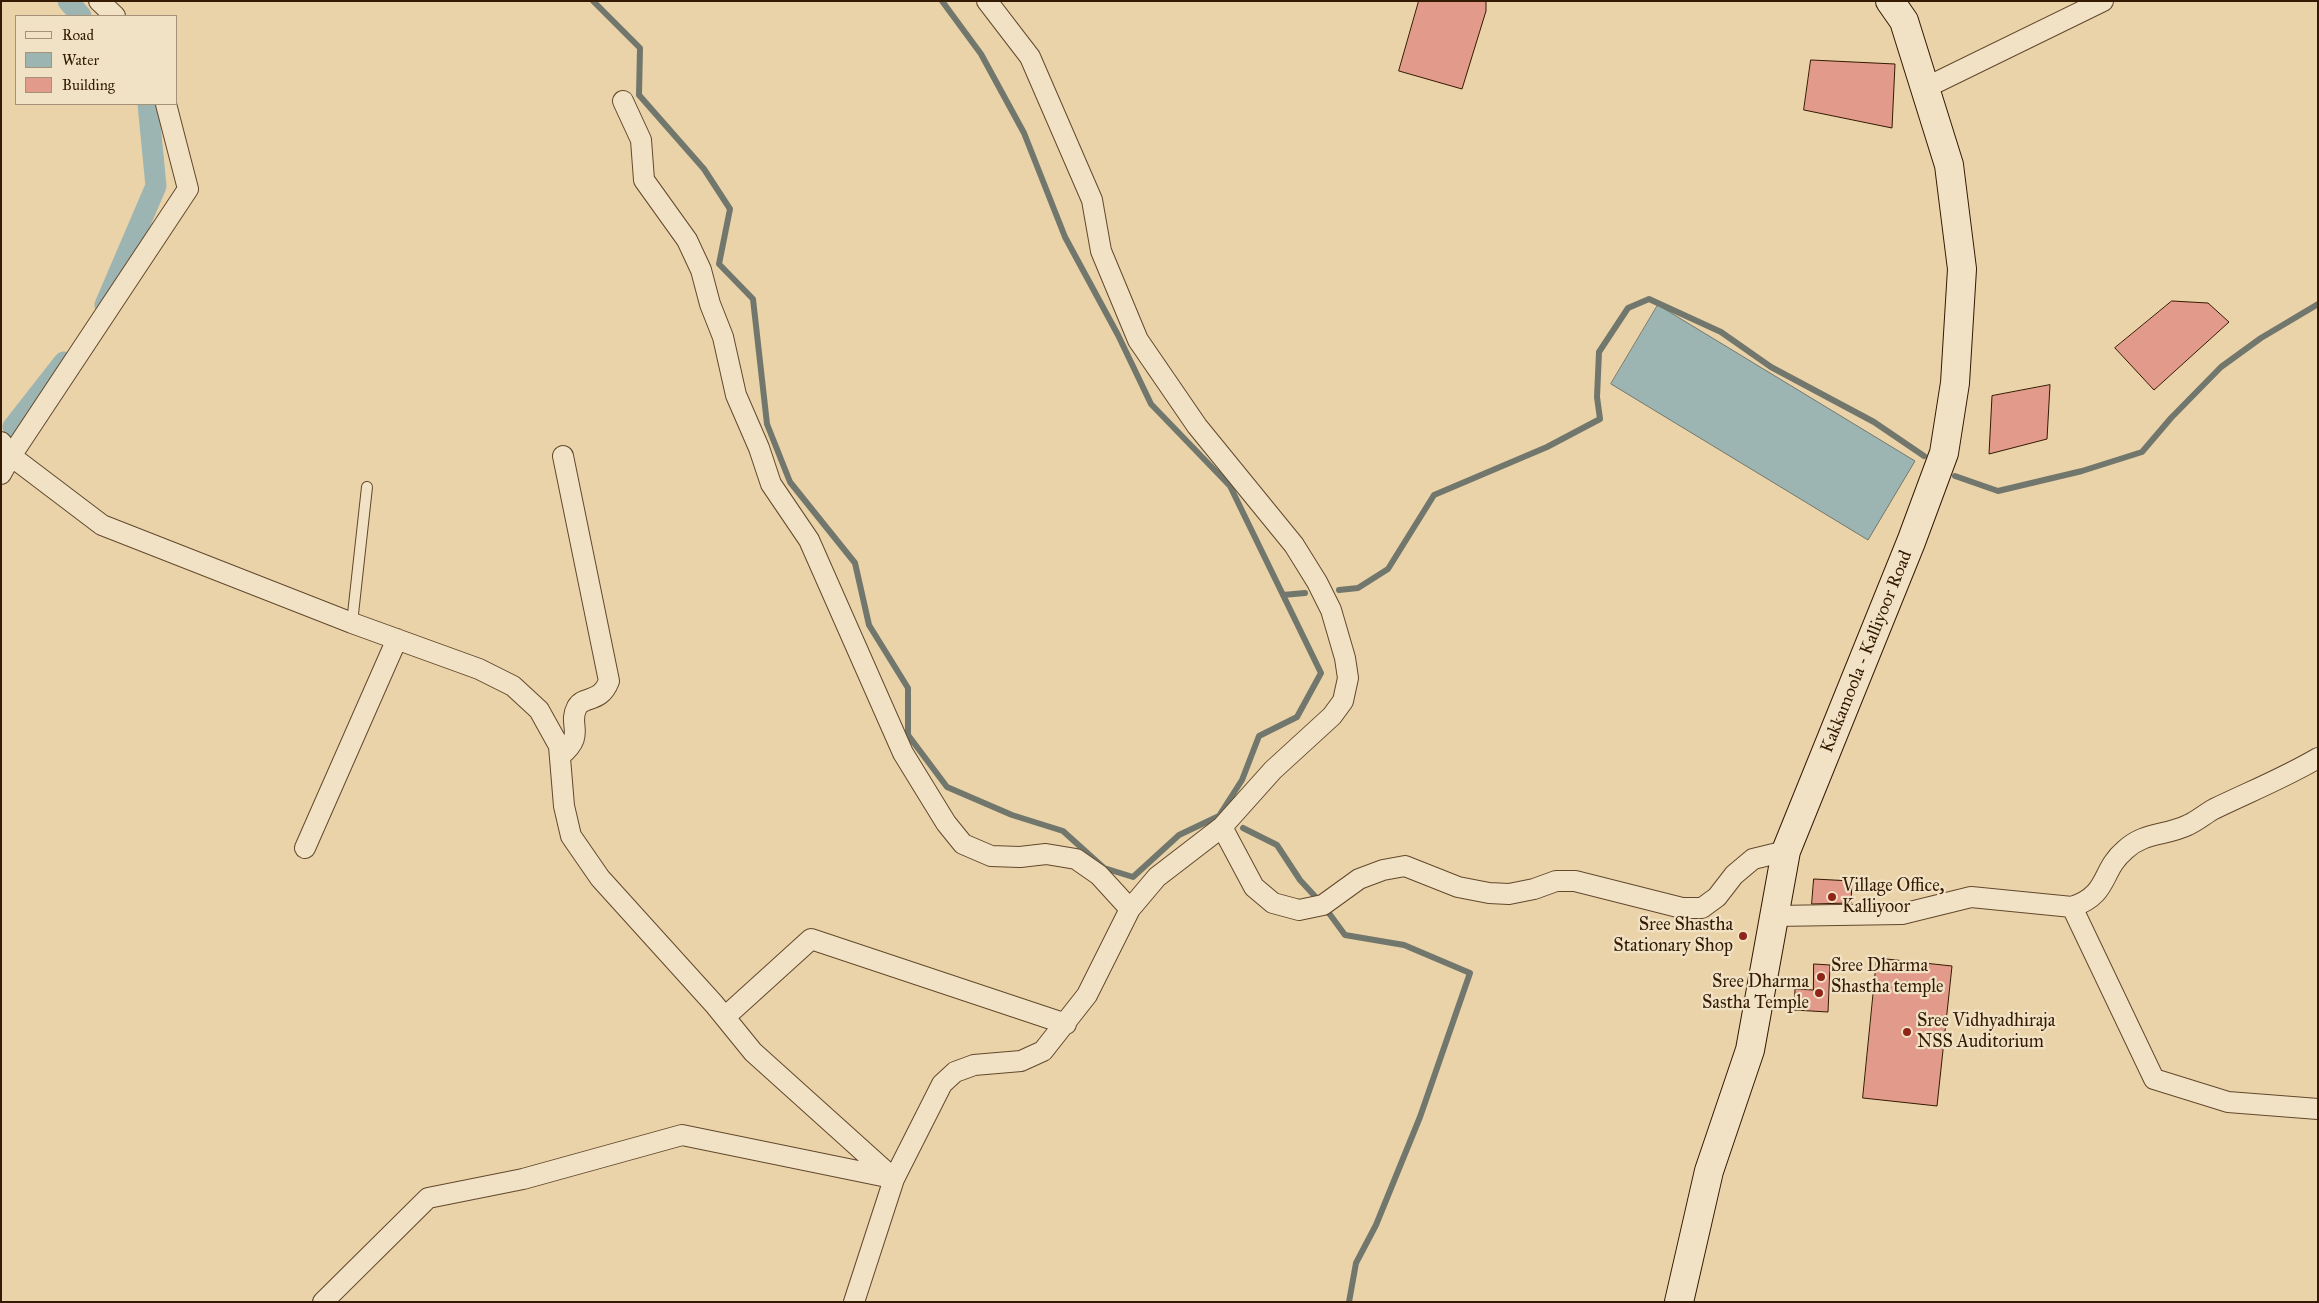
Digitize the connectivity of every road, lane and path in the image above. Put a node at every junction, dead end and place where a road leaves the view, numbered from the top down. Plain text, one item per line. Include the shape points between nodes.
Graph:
1 (99, 1) edge
2 (987, 1) edge
3 (1890, 1) edge
4 (2103, 1) edge
5 (114, 15) edge
6 (1925, 88) junction
7 (623, 101) dead end
8 (166, 105) edge
9 (6, 449) edge
10 (563, 456) dead end
11 (1, 474) edge
12 (367, 488) dead end
13 (352, 623) junction
14 (397, 638) junction
15 (560, 756) junction
16 (2318, 758) edge
17 (1222, 827) junction
18 (305, 848) dead end
19 (1786, 851) junction
20 (2072, 907) junction
21 (1130, 909) junction
22 (1775, 916) junction
23 (724, 1017) junction
24 (1066, 1024) junction
25 (2318, 1109) edge
26 (894, 1179) junction
27 (323, 1302) edge
28 (854, 1302) edge
29 (1679, 1302) edge

1 - 5 street
2 - 17 street via 1030,57 1092,200 1101,251 1138,340 1197,426 1294,545 1330,610 1345,658 1348,678 1343,700 1332,716 1273,770
3 - 6 main road, Kakkamoola - Kalliyoor Road via 1904,22
4 - 6 street
6 - 19 main road, Kakkamoola - Kalliyoor Road via 1949,165 1962,269 1955,382 1944,453 1908,551
7 - 21 street via 641,140 644,180 687,240 701,270 723,338 736,395 771,484 809,540 903,753 946,823 963,844 991,856 1046,854 1076,859 1099,875
8 - 9 street via 188,189
9 - 11 street
9 - 13 street via 102,525
10 - 15 street via 608,681 605,691 576,709 576,736
12 - 13 lane
13 - 14 street
14 - 15 street via 479,669 513,686 539,710 559,746
14 - 18 street
15 - 23 street via 564,806 571,836 600,878
16 - 20 street via 2189,824 2171,832 2145,836 2124,850 2096,894
17 - 19 street via 1254,887 1273,903 1298,910 1323,905 1359,879 1406,866 1458,887 1489,893 1509,894 1556,881 1575,881 1682,908 1702,908 1753,859
17 - 21 street via 1157,877
19 - 22 main road, Kakkamoola - Kalliyoor Road
20 - 22 street via 1971,897 1902,914
20 - 25 street via 2154,1079 2228,1102
21 - 24 street via 1087,996
22 - 29 main road, Kakkamoola - Kalliyoor Road via 1750,1050 1709,1170
23 - 24 street via 811,939
23 - 26 street via 753,1052
24 - 26 street via 1042,1051 1022,1061 974,1065 955,1072 942,1084
26 - 27 street via 682,1135 523,1179 428,1198
26 - 28 street

